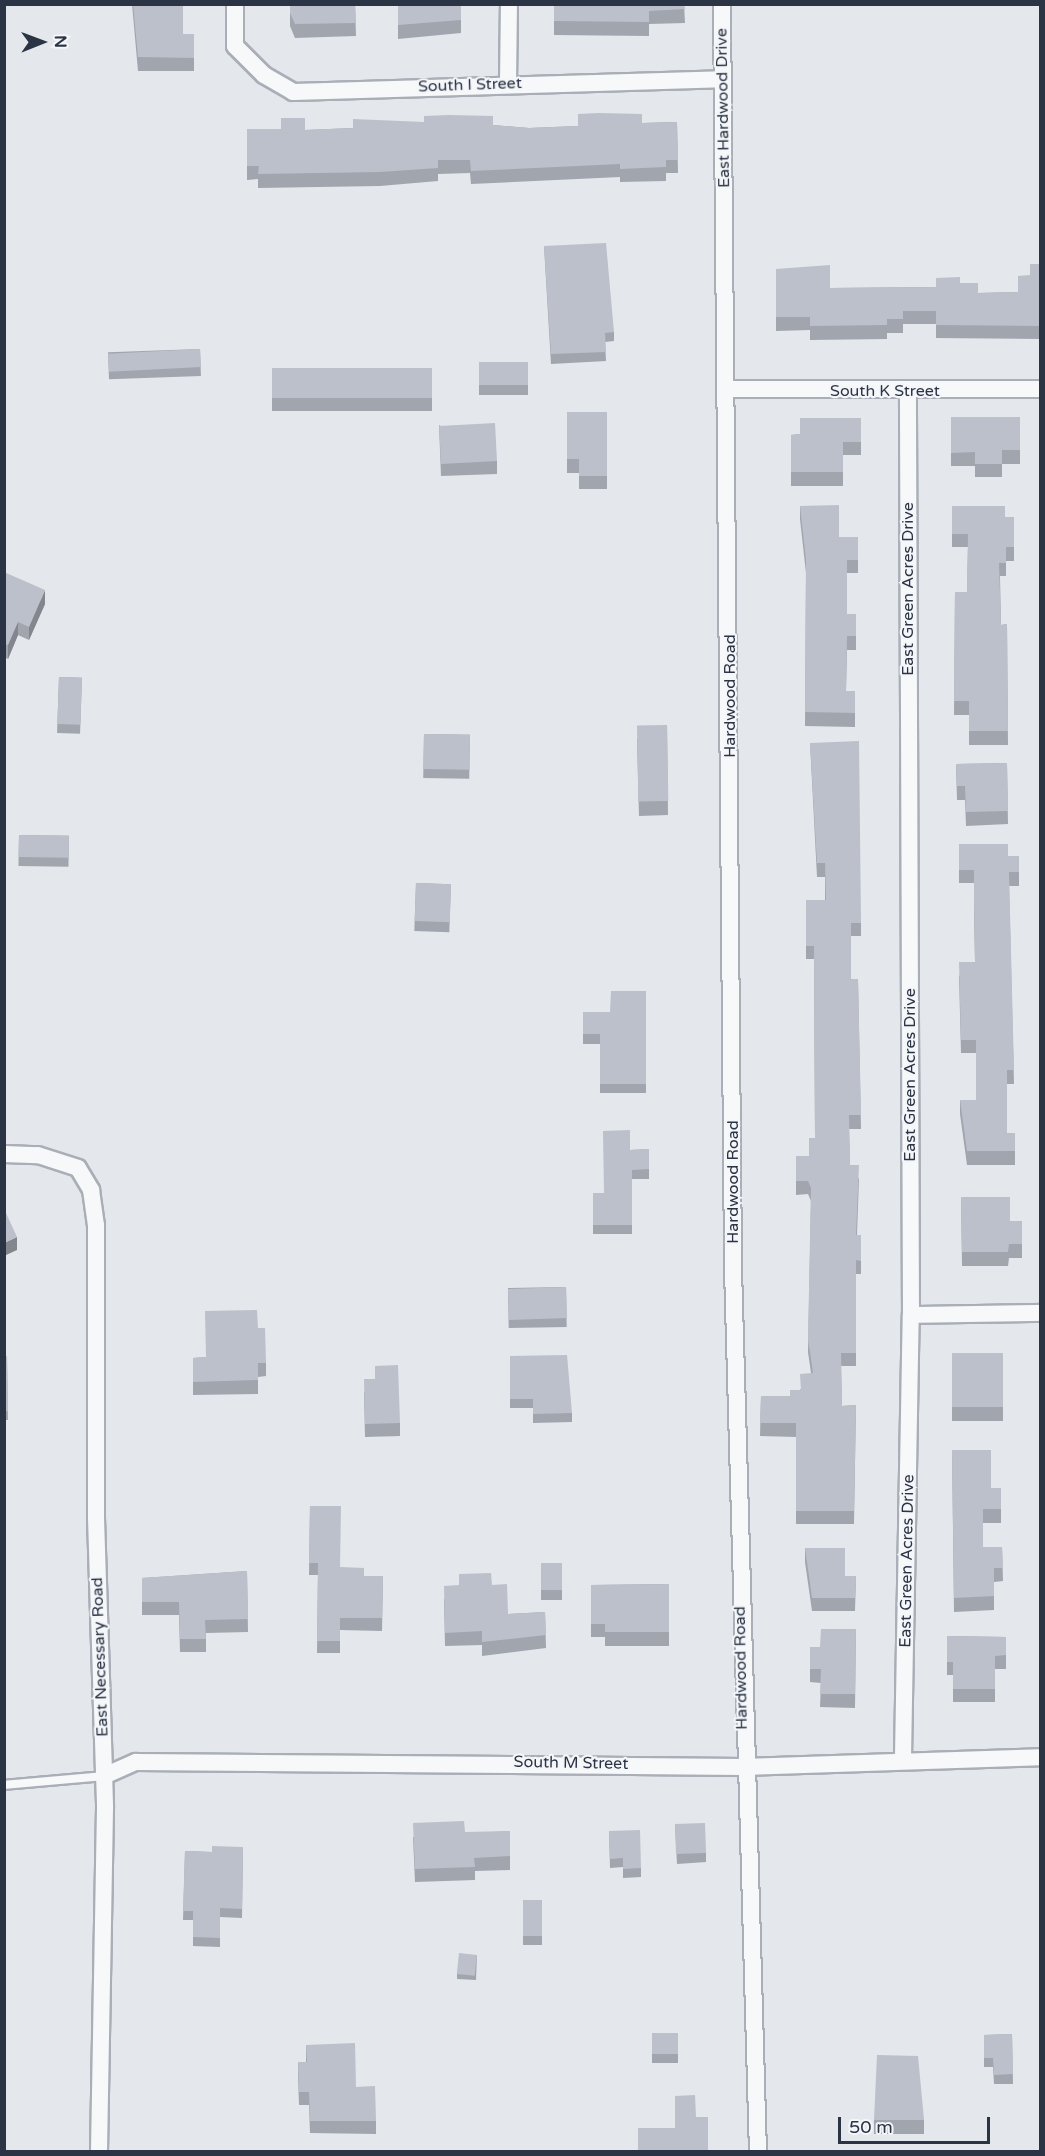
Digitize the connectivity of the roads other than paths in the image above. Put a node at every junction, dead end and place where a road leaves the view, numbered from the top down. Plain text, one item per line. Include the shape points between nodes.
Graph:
1 (235, 4) edge
2 (509, 4) edge
3 (722, 4) edge
4 (722, 79) junction
5 (508, 83) junction
6 (724, 212) joint
7 (729, 389) junction
8 (1041, 389) edge
9 (908, 392) junction
10 (4, 1154) edge
11 (1041, 1313) edge
12 (911, 1315) junction
13 (903, 1757) junction
14 (1041, 1757) edge
15 (743, 1767) junction
16 (104, 1776) junction
17 (4, 1785) edge
18 (99, 2151) edge
19 (758, 2151) edge

1 - 5 street, South I Street via 235,46 264,75 293,92
2 - 5 street
3 - 4 street, East Hardwood Drive
4 - 5 street, South I Street
4 - 6 street, East Hardwood Drive
6 - 7 street, Hardwood Road
7 - 9 street, South K Street
7 - 15 street, Hardwood Road via 733,1269
8 - 9 street, South K Street
9 - 12 street, East Green Acres Drive
10 - 16 street, East Necessary Road via 38,1155 78,1168 91,1190 96,1225 96,1518
11 - 12 street
12 - 13 street, East Green Acres Drive
13 - 14 street, South M Street
13 - 15 street, South M Street
15 - 16 street, South M Street via 181,1761 136,1762
15 - 19 street, Hardwood Road
16 - 17 lane
16 - 18 street, East Necessary Road

